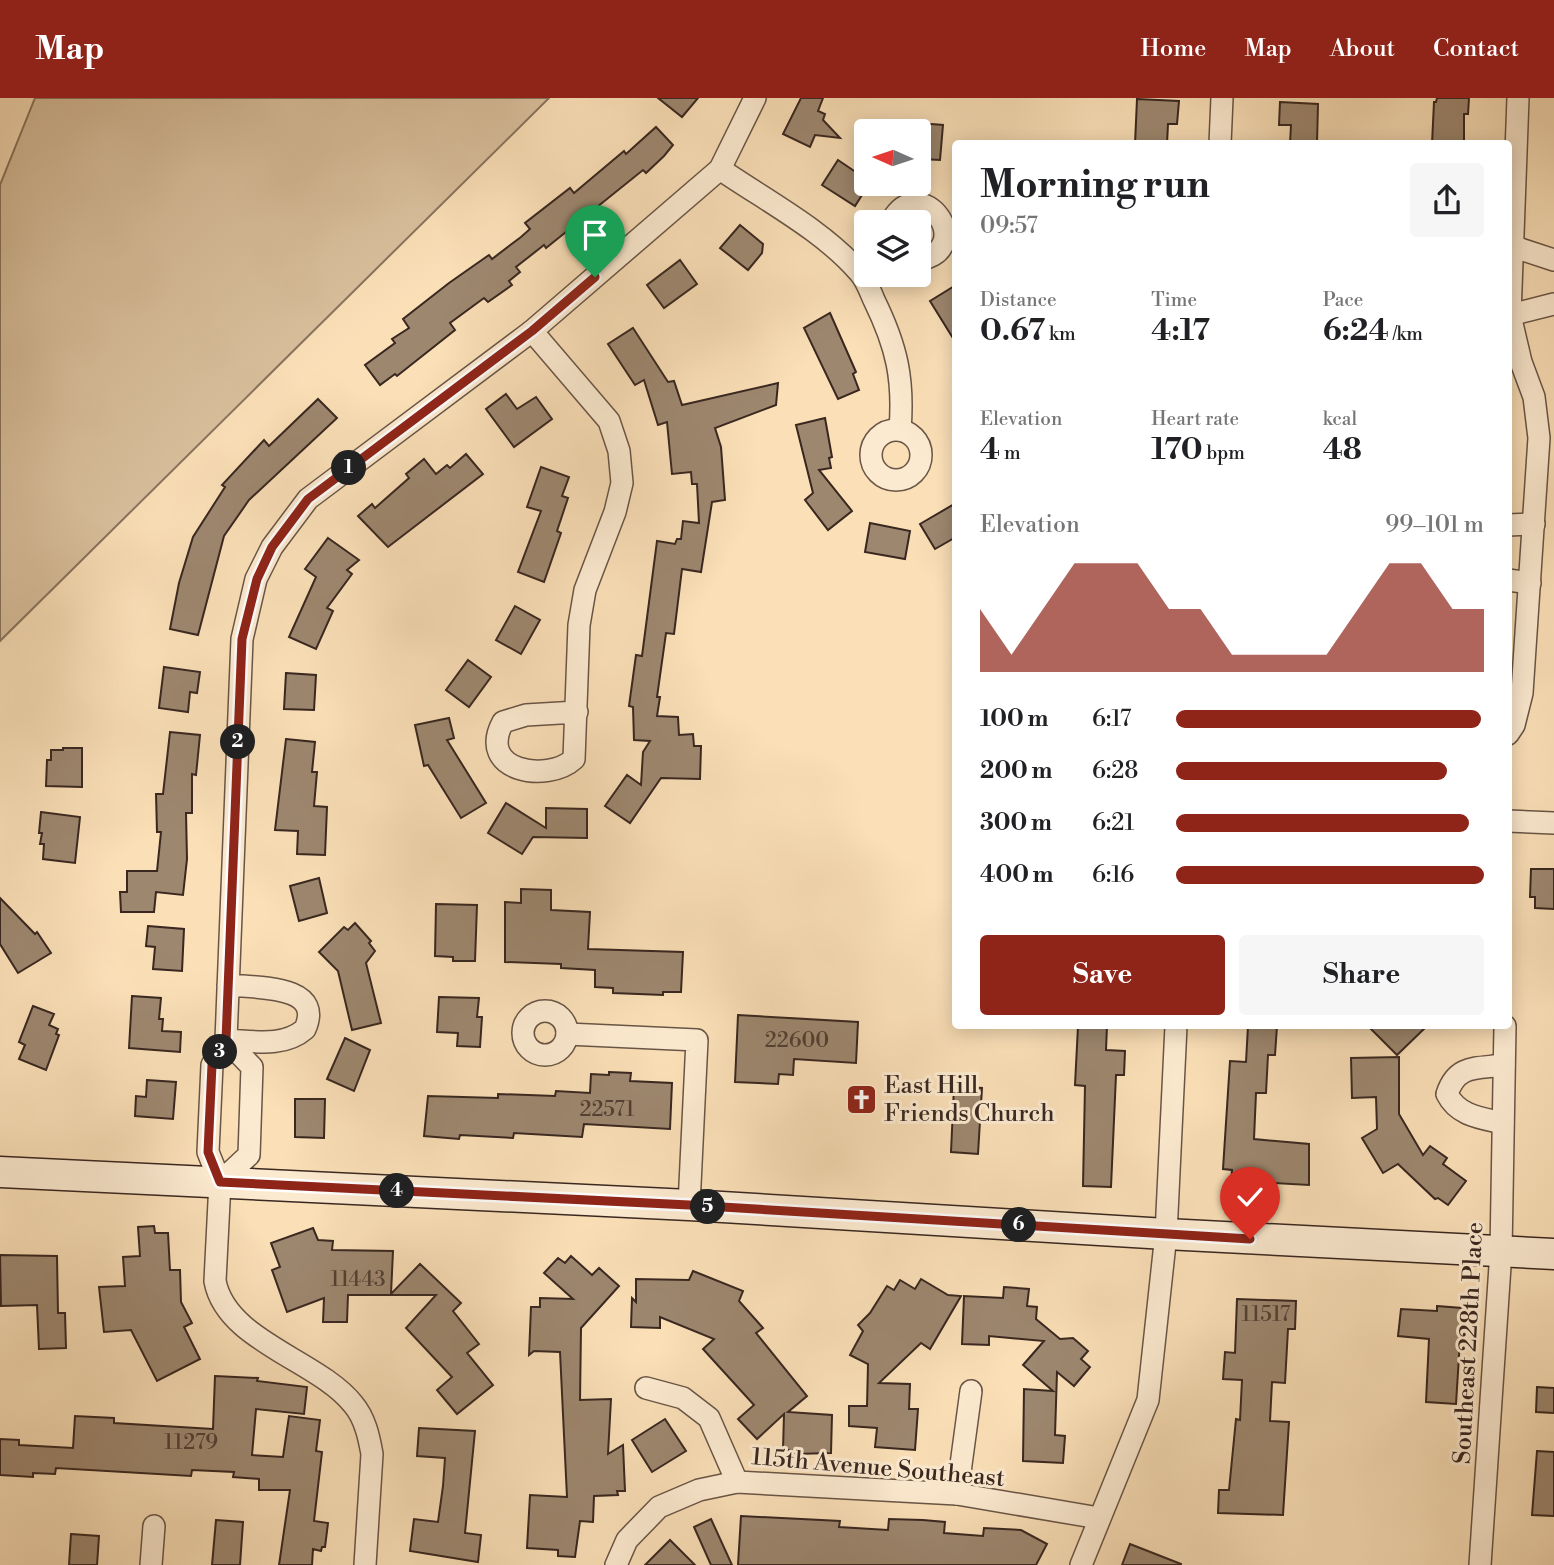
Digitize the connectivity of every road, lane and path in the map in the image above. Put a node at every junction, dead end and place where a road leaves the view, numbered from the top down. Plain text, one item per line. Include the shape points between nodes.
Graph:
1 (755, 98) edge
2 (1222, 98) edge
3 (1518, 98) edge
4 (1220, 140) edge
5 (720, 169) junction
6 (900, 210) edge
7 (1512, 225) edge
8 (1512, 246) edge
9 (931, 256) edge
10 (1554, 260) edge
11 (854, 263) edge
12 (870, 287) edge
13 (1554, 304) edge
14 (1512, 314) edge
15 (1512, 324) edge
16 (532, 331) junction
17 (900, 430) dead end
18 (1534, 524) junction
19 (1512, 525) edge
20 (1512, 581) edge
21 (1530, 583) junction
22 (577, 712) dead end
23 (1512, 728) edge
24 (1512, 821) edge
25 (1554, 823) edge
26 (228, 985) junction
27 (1176, 1029) edge
28 (1505, 1029) edge
29 (568, 1034) dead end
30 (226, 1040) junction
31 (1504, 1065) junction
32 (1503, 1123) junction
33 (0, 1171) edge
34 (220, 1182) junction
35 (689, 1205) junction
36 (1166, 1234) junction
37 (1501, 1251) junction
38 (1554, 1254) edge
39 (646, 1388) dead end
40 (971, 1391) dead end
41 (737, 1482) junction
42 (957, 1494) junction
43 (1099, 1518) junction
44 (154, 1526) dead end
45 (151, 1565) edge
46 (365, 1565) edge
47 (616, 1565) edge
48 (1081, 1565) edge
49 (1480, 1565) edge

1 - 5 street
2 - 4 street
3 - 7 street
5 - 11 street
5 - 16 street
6 - 9 street via 918,204 940,217 943,244
8 - 10 street
12 - 17 street via 897,357 903,395
13 - 14 street
15 - 18 street via 1534,397 1539,439
16 - 22 street via 609,421 619,451 622,484 585,590 579,625
16 - 26 street via 308,499 272,547 257,579 242,639
18 - 19 street
18 - 21 street
20 - 21 street
21 - 23 street via 1522,693
24 - 25 street
26 - 30 street
26 - 30 street via 290,992 305,1003 309,1022 288,1040
27 - 36 street
28 - 31 street, Southeast 228th Place
29 - 35 street via 697,1040
30 - 34 street via 212,1065 208,1152
30 - 34 street via 252,1067 249,1156
31 - 32 street, Southeast 228th Place
31 - 32 street via 1464,1070 1452,1079 1447,1094 1453,1106 1469,1115
32 - 37 street, Southeast 228th Place
33 - 34 main road
34 - 35 main road
34 - 46 street via 215,1281 225,1308 337,1388 354,1405 369,1437 372,1474
35 - 36 main road
36 - 37 main road
36 - 43 street via 1148,1400
37 - 38 main road
37 - 49 street, Southeast 228th Place
39 - 41 street via 683,1398 709,1418
40 - 42 street
41 - 42 street, 115th Avenue Southeast
41 - 47 street, 115th Avenue Southeast via 699,1490 659,1507 627,1540
42 - 43 street, 115th Avenue Southeast
43 - 48 street
44 - 45 street

